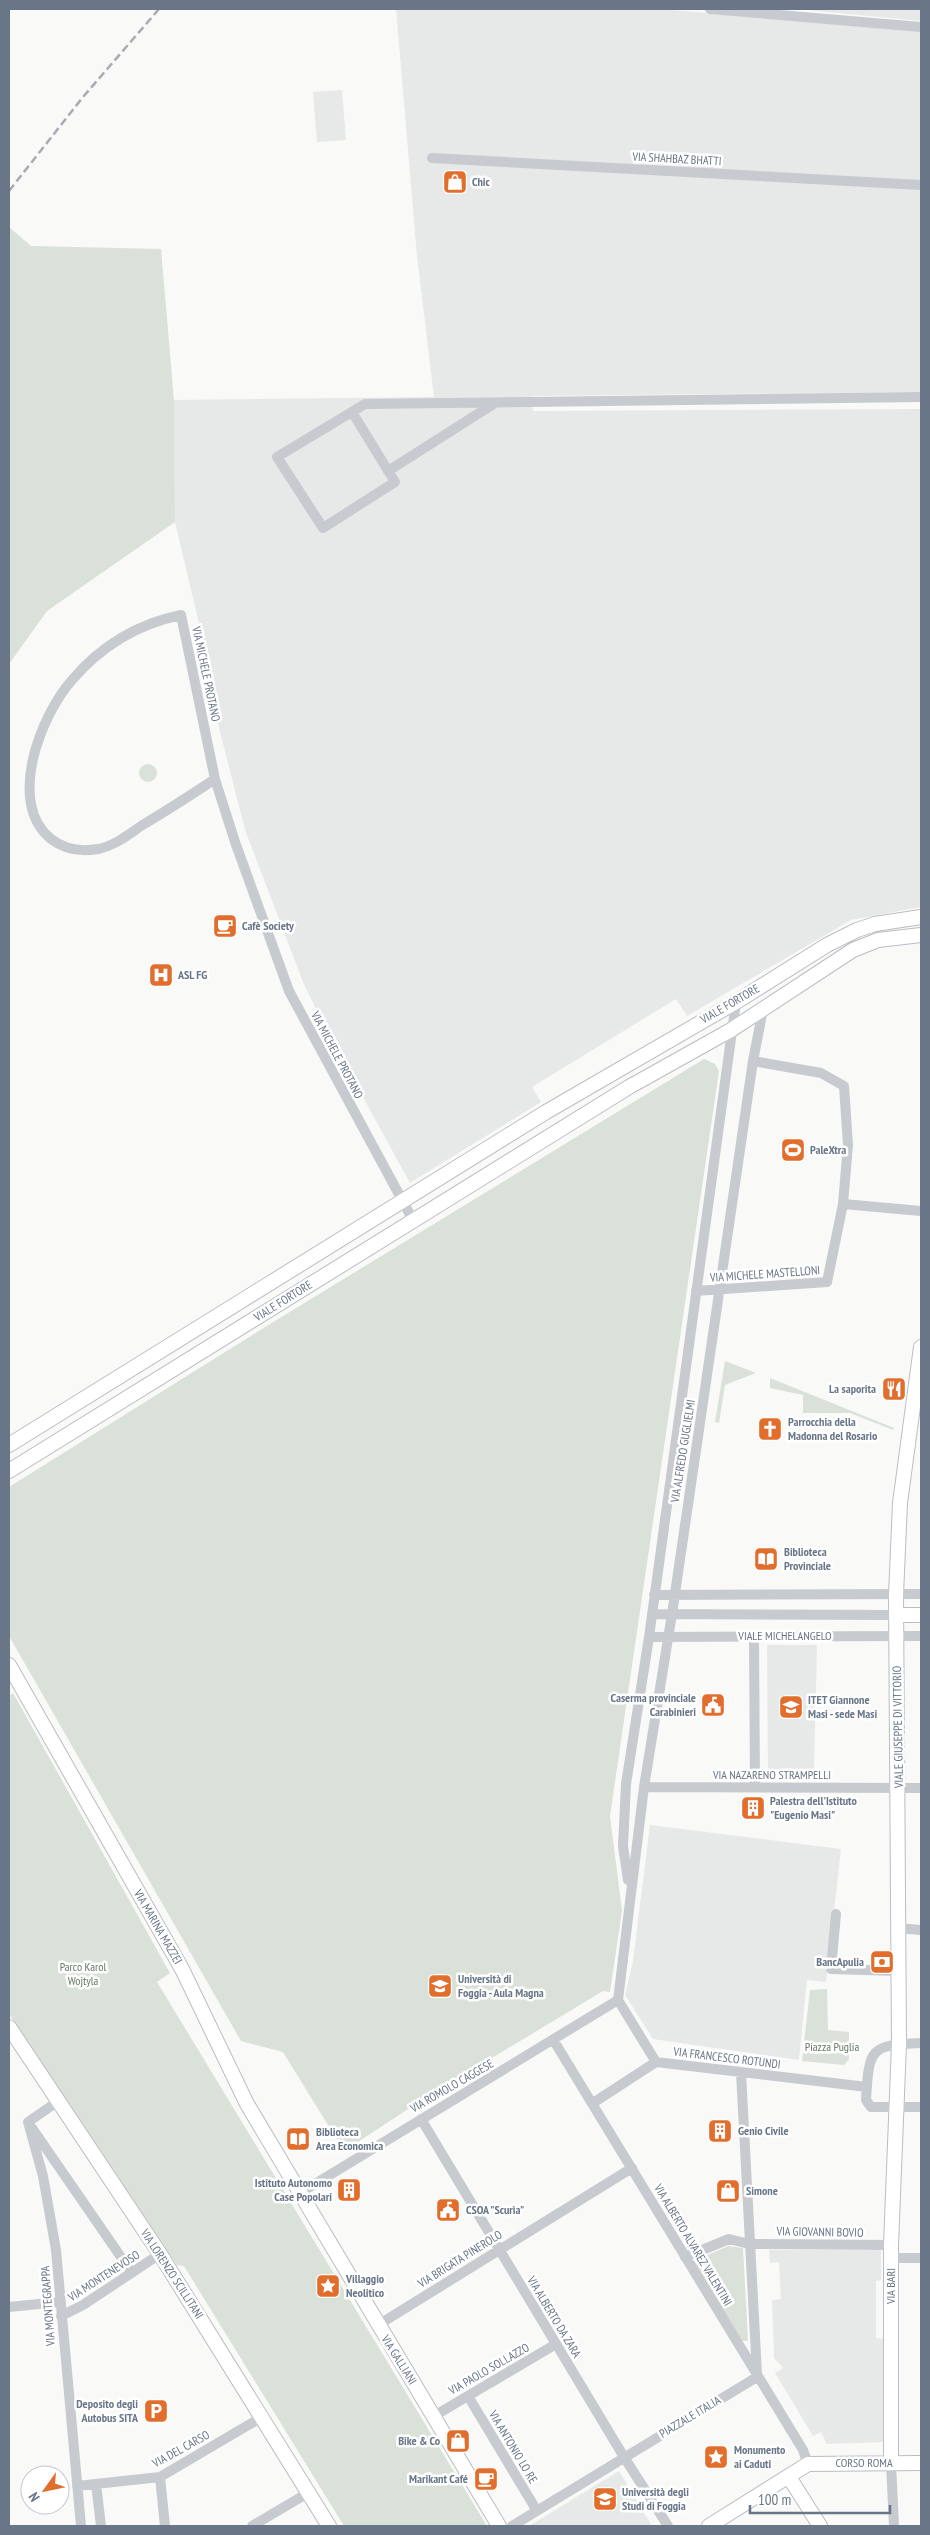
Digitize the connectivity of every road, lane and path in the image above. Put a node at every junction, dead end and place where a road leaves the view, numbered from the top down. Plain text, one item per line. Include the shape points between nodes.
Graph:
1 (710, 9) edge
2 (921, 27) edge
3 (432, 158) dead end
4 (921, 185) edge
5 (921, 397) edge
6 (495, 402) junction
7 (352, 412) junction
8 (388, 471) junction
9 (215, 779) junction
10 (921, 917) edge
11 (921, 934) edge
12 (736, 1002) junction
13 (763, 1009) junction
14 (731, 1030) junction
15 (753, 1061) junction
16 (546, 1112) junction
17 (557, 1132) junction
18 (403, 1203) junction
19 (843, 1204) junction
20 (921, 1210) edge
21 (414, 1222) junction
22 (720, 1288) junction
23 (696, 1291) junction
24 (921, 1347) edge
25 (9, 1445) edge
26 (9, 1471) edge
27 (675, 1594) junction
28 (921, 1594) edge
29 (654, 1595) junction
30 (896, 1595) junction
31 (652, 1614) junction
32 (672, 1614) junction
33 (896, 1615) junction
34 (921, 1615) edge
35 (754, 1636) junction
36 (896, 1636) junction
37 (921, 1636) edge
38 (649, 1637) junction
39 (669, 1637) junction
40 (9, 1665) edge
41 (638, 1703) junction
42 (657, 1707) junction
43 (644, 1787) junction
44 (755, 1787) junction
45 (899, 1788) junction
46 (921, 1788) edge
47 (630, 1896) junction
48 (836, 1914) dead end
49 (897, 1928) junction
50 (921, 1930) edge
51 (898, 1971) junction
52 (618, 2000) junction
53 (9, 2026) edge
54 (554, 2040) junction
55 (921, 2043) edge
56 (899, 2044) junction
57 (656, 2062) junction
58 (741, 2073) junction
59 (867, 2087) junction
60 (57, 2102) junction
61 (593, 2103) junction
62 (921, 2107) edge
63 (896, 2108) junction
64 (421, 2119) junction
65 (28, 2122) junction
66 (632, 2168) junction
67 (300, 2193) junction
68 (749, 2244) junction
69 (499, 2250) junction
70 (891, 2252) junction
71 (160, 2254) junction
72 (685, 2257) junction
73 (921, 2258) edge
74 (132, 2273) junction
75 (60, 2302) junction
76 (9, 2307) edge
77 (60, 2316) junction
78 (378, 2325) junction
79 (556, 2344) junction
80 (757, 2377) junction
81 (468, 2396) junction
82 (434, 2416) junction
83 (262, 2417) junction
84 (624, 2457) junction
85 (891, 2463) junction
86 (808, 2464) junction
87 (921, 2464) edge
88 (789, 2476) junction
89 (160, 2477) junction
90 (96, 2484) junction
91 (77, 2486) junction
92 (308, 2493) junction
93 (537, 2511) junction
94 (81, 2526) edge
95 (101, 2526) edge
96 (165, 2526) edge
97 (252, 2526) edge
98 (329, 2526) edge
99 (499, 2526) edge
100 (512, 2526) edge
101 (668, 2526) edge
102 (709, 2526) edge
103 (820, 2526) edge
104 (894, 2526) edge

1 - 2 street
3 - 4 street, VIA SHAHBAZ BHATTI
5 - 6 street
6 - 7 street via 365,404
6 - 8 street
7 - 8 street
7 - 8 street via 277,457 323,528 395,482
9 - 9 street, VIA MICHELE PROTANO via 181,615 148,624 120,638 70,681 41,734 29,792 35,816 48,836 64,847 90,850 116,842
9 - 18 street, VIA MICHELE PROTANO via 289,990
10 - 12 street, VIALE FORTORE via 857,930
11 - 13 street, VIALE FORTORE via 878,940 853,950
12 - 14 street, VIA ALFREDO GUGLIELMI
12 - 16 street, VIALE FORTORE
13 - 14 street, VIALE FORTORE
13 - 15 street, VIA ALFREDO GUGLIELMI
14 - 17 street, VIALE FORTORE
14 - 23 street, VIA ALFREDO GUGLIELMI
15 - 19 street via 821,1073 844,1086 848,1145
15 - 22 street, VIA ALFREDO GUGLIELMI
16 - 17 street
16 - 18 street, VIALE FORTORE
17 - 21 street, VIALE FORTORE
18 - 21 street, VIA MICHELE PROTANO
18 - 25 street, VIALE FORTORE
19 - 20 street
19 - 22 street, VIA MICHELE MASTELLONI via 827,1282
21 - 26 street, VIALE FORTORE
22 - 23 street, VIA MICHELE MASTELLONI
22 - 27 street, VIA ALFREDO GUGLIELMI
23 - 29 street, VIA ALFREDO GUGLIELMI
24 - 30 street, VIALE GIUSEPPE DI VITTORIO via 900,1503
27 - 29 street
27 - 30 street
27 - 32 street, VIA ALFREDO GUGLIELMI
28 - 30 street
29 - 31 street, VIA ALFREDO GUGLIELMI
30 - 33 street, VIALE GIUSEPPE DI VITTORIO
31 - 32 street, VIALE MICHELANGELO
31 - 38 street, VIA ALFREDO GUGLIELMI
32 - 33 street, VIALE MICHELANGELO
32 - 39 street, VIA ALFREDO GUGLIELMI
33 - 34 street, VIALE MICHELANGELO
33 - 36 street, VIALE GIUSEPPE DI VITTORIO
35 - 36 street, VIALE MICHELANGELO
35 - 39 street, VIALE MICHELANGELO
35 - 44 street
36 - 37 street, VIALE MICHELANGELO
36 - 45 street, VIALE GIUSEPPE DI VITTORIO
38 - 39 street, VIALE MICHELANGELO
38 - 41 street, VIA ALFREDO GUGLIELMI
39 - 42 street, VIA ALFREDO GUGLIELMI
40 - 67 street, VIA MARINA MAZZEI via 182,1969 247,2104
41 - 42 street
41 - 47 street, VIA ALFREDO GUGLIELMI via 625,1792 623,1846
42 - 43 street, VIA ALFREDO GUGLIELMI
43 - 44 street, VIA NAZARENO STRAMPELLI
43 - 47 street, VIA ALFREDO GUGLIELMI
44 - 45 street, VIA NAZARENO STRAMPELLI
45 - 46 street, VIA NAZARENO STRAMPELLI
45 - 49 street, VIALE GIUSEPPE DI VITTORIO
47 - 52 street, VIA ALFREDO GUGLIELMI
48 - 51 street via 831,1970
49 - 50 street
49 - 51 street, VIALE GIUSEPPE DI VITTORIO
51 - 56 street, VIALE GIUSEPPE DI VITTORIO
52 - 54 street, VIA ROMOLO CAGGESE
52 - 57 street, VIA FRANCESCO ROTUNDI
53 - 60 street, VIA LORENZO SCILLITANI
54 - 61 street, VIA ALBERTO ALVAREZ VALENTINI
54 - 64 street, VIA ROMOLO CAGGESE
55 - 56 street
56 - 59 street via 885,2046 874,2054
56 - 63 street, VIALE GIUSEPPE DI VITTORIO
57 - 58 street, VIA FRANCESCO ROTUNDI
57 - 61 street
58 - 59 street, VIA FRANCESCO ROTUNDI
58 - 68 street
59 - 63 street via 866,2100 871,2107
60 - 65 street
60 - 71 street, VIA LORENZO SCILLITANI
61 - 66 street, VIA ALBERTO ALVAREZ VALENTINI
62 - 63 street
63 - 70 street, VIA BARI
64 - 67 street, VIA ROMOLO CAGGESE
64 - 69 street, VIA ALBERTO DA ZARA
65 - 74 street
65 - 75 street, VIA MONTEGRAPPA via 43,2176 56,2250
66 - 69 street, VIA BRIGATA PINEROLO
66 - 72 street, VIA ALBERTO ALVAREZ VALENTINI
67 - 78 street, VIA GALLIANI
68 - 70 street, VIA GIOVANNI BOVIO
68 - 72 street, VIA GIOVANNI BOVIO via 729,2239
68 - 80 street
69 - 78 street, VIA BRIGATA PINEROLO
69 - 79 street, VIA ALBERTO DA ZARA
70 - 73 street, VIA GIOVANNI BOVIO
70 - 85 street, VIA BARI
71 - 74 street, VIA MONTENEVOSO
71 - 83 street, VIA LORENZO SCILLITANI
72 - 80 street, VIA ALBERTO ALVAREZ VALENTINI
74 - 77 street, VIA MONTENEVOSO via 84,2305
75 - 76 street, VIA MONTENEVOSO
75 - 77 street, VIA MONTEGRAPPA
77 - 91 street, VIA MONTEGRAPPA
78 - 82 street, VIA GALLIANI
79 - 81 street, VIA PAOLO SOLLAZZO
79 - 84 street, VIA ALBERTO DA ZARA
80 - 84 street, PIAZZALE ITALIA
80 - 86 street, VIA ALBERTO ALVAREZ VALENTINI
81 - 82 street, VIA PAOLO SOLLAZZO
81 - 93 street, VIA ANTONIO LO RE
82 - 99 street, VIA GALLIANI
83 - 89 street, VIA DEL CARSO
83 - 92 street, VIA LORENZO SCILLITANI
84 - 93 street, PIAZZALE ITALIA
84 - 101 street, VIA ALBERTO DA ZARA
85 - 86 street, CORSO ROMA
85 - 87 street, CORSO ROMA
85 - 104 street
86 - 88 street
88 - 102 street
88 - 103 street
89 - 90 street, VIA DEL CARSO
89 - 96 street
90 - 91 street, VIA DEL CARSO
90 - 95 street
91 - 94 street, VIA MONTEGRAPPA
92 - 97 street
92 - 98 street, VIA LORENZO SCILLITANI
93 - 100 street, PIAZZALE ITALIA

